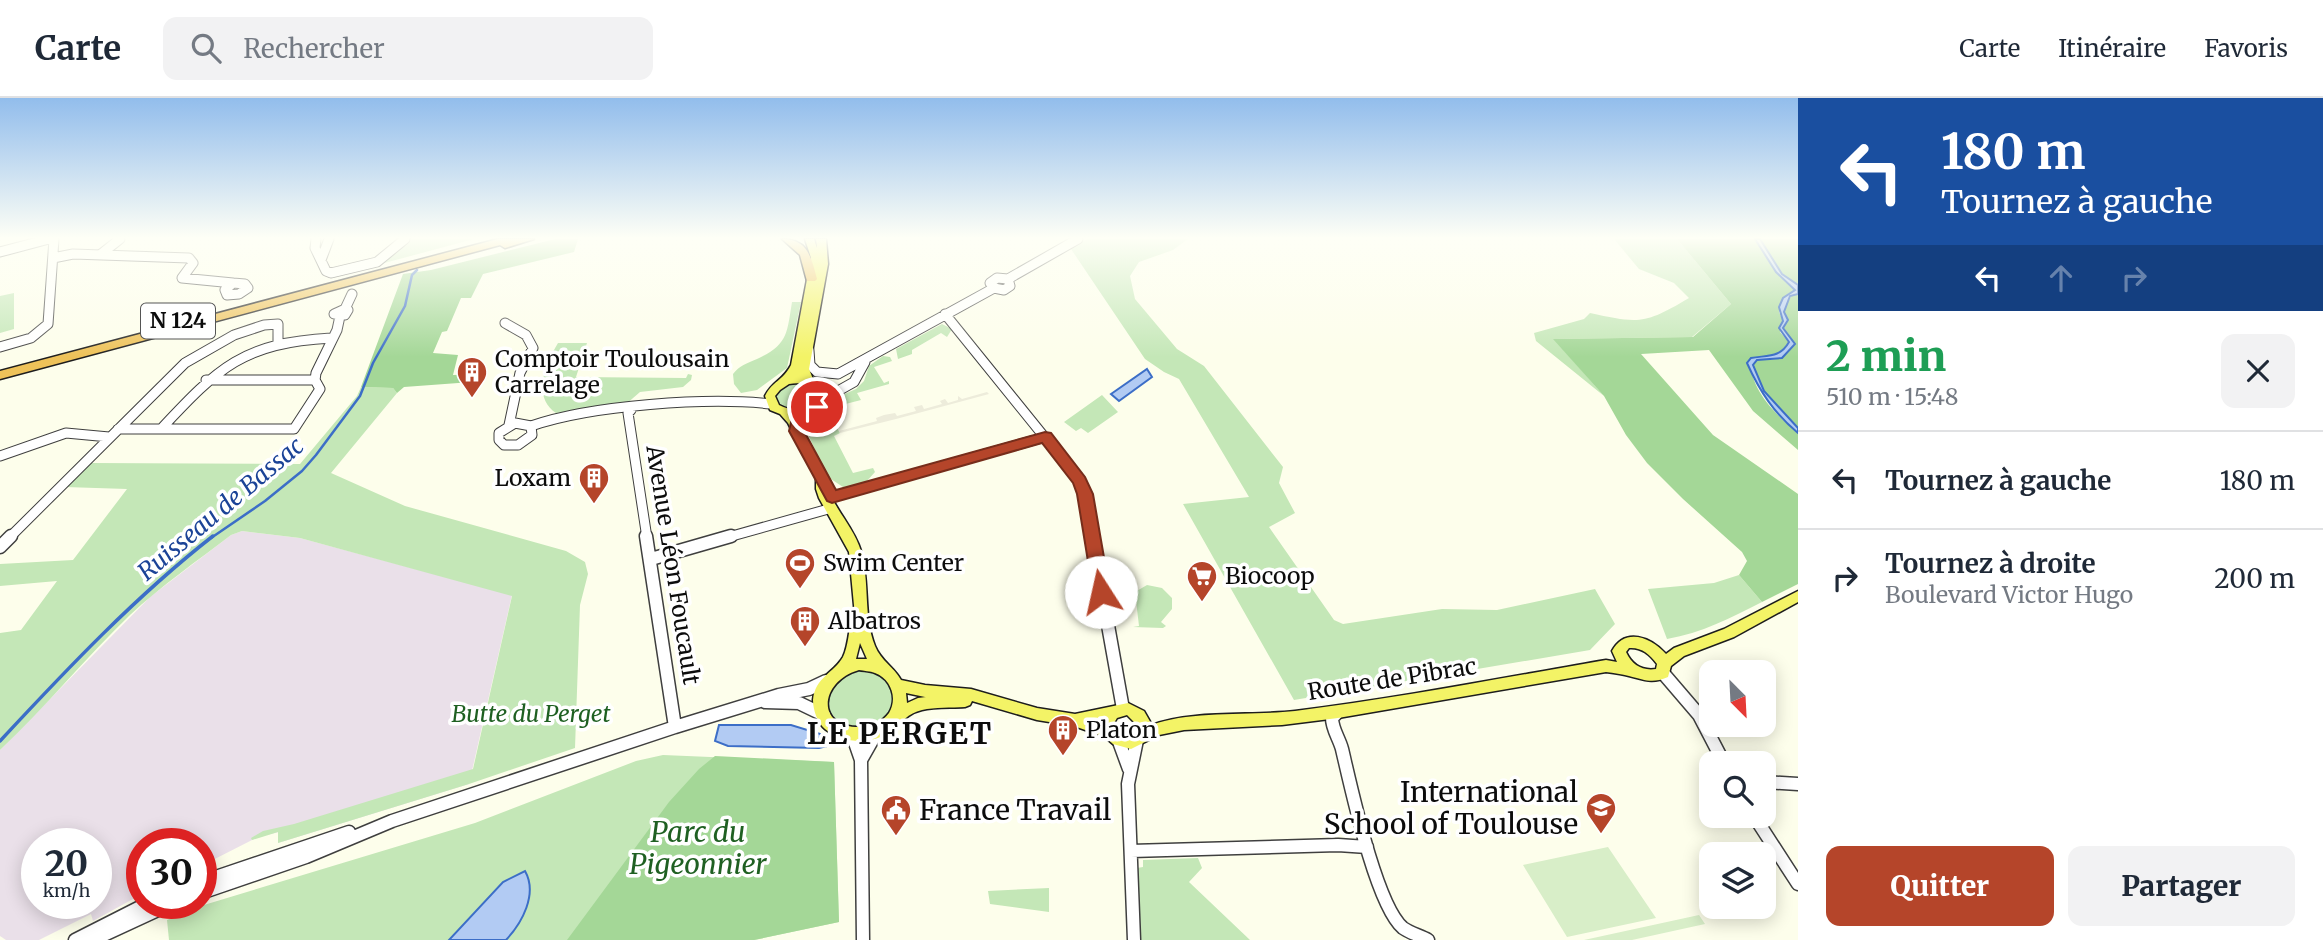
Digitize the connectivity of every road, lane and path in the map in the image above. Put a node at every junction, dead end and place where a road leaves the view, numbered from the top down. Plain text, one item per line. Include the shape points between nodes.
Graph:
1 (51, 278) edge
2 (183, 278) edge
3 (344, 278) edge
4 (365, 278) edge
5 (821, 278) edge
6 (1009, 278) edge
7 (811, 279) edge
8 (206, 281) junction
9 (233, 283) dead end
10 (200, 291) dead end
11 (352, 294) dead end
12 (945, 314) junction
13 (505, 323) dead end
14 (331, 338) junction
15 (278, 341) junction
16 (0, 347) edge
17 (809, 347) junction
18 (869, 358) junction
19 (0, 369) edge
20 (0, 375) edge
21 (206, 380) junction
22 (315, 380) junction
23 (788, 381) junction
24 (808, 381) junction
25 (772, 391) junction
26 (821, 394) junction
27 (772, 404) junction
28 (673, 405) junction
29 (631, 410) junction
30 (785, 413) junction
31 (802, 414) junction
32 (509, 425) junction
33 (531, 426) junction
34 (118, 429) junction
35 (161, 429) junction
36 (797, 431) junction
37 (109, 437) junction
38 (1045, 437) junction
39 (0, 456) edge
40 (832, 503) junction
41 (0, 547) edge
42 (650, 559) junction
43 (860, 589) junction
44 (1798, 596) edge
45 (1653, 649) junction
46 (1679, 652) junction
47 (1620, 656) junction
48 (1606, 666) junction
49 (842, 668) junction
50 (883, 669) junction
51 (1635, 671) junction
52 (1660, 671) junction
53 (826, 681) junction
54 (898, 685) junction
55 (978, 698) junction
56 (759, 702) junction
57 (1117, 711) junction
58 (1338, 712) junction
59 (824, 715) junction
60 (895, 716) junction
61 (1142, 718) junction
62 (1074, 720) junction
63 (1184, 724) junction
64 (675, 727) junction
65 (878, 730) junction
66 (852, 734) junction
67 (1114, 735) junction
68 (1140, 737) junction
69 (1718, 751) edge
70 (861, 760) junction
71 (1129, 769) junction
72 (1776, 783) edge
73 (1798, 784) edge
74 (392, 821) junction
75 (1762, 828) edge
76 (1367, 847) junction
77 (1130, 851) junction
78 (217, 877) edge
79 (1798, 884) edge
80 (217, 888) edge
81 (126, 914) edge
82 (138, 919) edge
83 (1408, 936) edge
84 (75, 940) edge
85 (93, 940) edge
86 (863, 940) edge
87 (1134, 940) edge
88 (1428, 940) edge

1 - 16 street via 48,324 31,338
2 - 8 street
3 - 19 highway, N 124
4 - 20 highway, N 124
5 - 17 main road
6 - 12 street via 992,280 994,288
7 - 23 main road via 796,365
8 - 9 street
8 - 10 street
11 - 14 street
12 - 18 street
12 - 38 street
13 - 32 street via 526,335 533,348 520,373
14 - 15 street
14 - 22 street
15 - 21 street via 250,350
15 - 34 street via 276,323 242,332 196,355
17 - 18 street via 810,365 825,374 838,374
17 - 24 main road via 804,369
18 - 26 street via 854,382
21 - 22 street
21 - 35 street
22 - 35 street via 320,389 293,430
23 - 24 main road
23 - 25 main road
24 - 26 main road
25 - 27 main road
25 - 28 street
26 - 31 main road via 813,410
27 - 28 street
27 - 30 main road
28 - 29 street
29 - 33 street via 546,419
29 - 42 street, Avenue Léon Foucault
30 - 31 main road
30 - 36 main road
31 - 36 main road
32 - 33 street
32 - 33 street via 498,436 508,446 527,441 533,433
34 - 35 street
34 - 37 street
36 - 40 main road
37 - 39 street via 66,433
37 - 41 street
38 - 40 street
38 - 57 street via 1085,494
40 - 42 street
40 - 43 main road via 854,549
42 - 64 street, Avenue Léon Foucault
43 - 49 main road via 855,639
43 - 50 main road via 866,645
44 - 46 main road via 1729,633
45 - 46 main road
45 - 47 main road, Route de Pibrac via 1628,642 1621,647
45 - 52 main road
46 - 52 main road
47 - 48 main road, Route de Pibrac
47 - 51 main road
48 - 51 main road, Route de Pibrac
48 - 58 main road, Route de Pibrac
49 - 50 main road via 859,664
49 - 53 main road
50 - 54 main road
51 - 52 main road, Route de Pibrac
52 - 69 street via 1699,715
53 - 56 street
53 - 59 main road via 820,696
54 - 55 main road
54 - 60 main road via 901,703
55 - 60 main road via 918,704
55 - 62 main road
56 - 59 street via 799,703
56 - 64 street
57 - 61 main road via 1135,712
57 - 62 main road
57 - 67 main road via 1107,723
58 - 63 main road, Route de Pibrac
58 - 76 street via 1332,725
59 - 66 main road
60 - 65 main road
61 - 63 main road, Route de Pibrac
61 - 68 main road via 1145,724
62 - 67 main road
63 - 68 main road, Route de Pibrac
64 - 74 street
65 - 66 main road
65 - 70 street
66 - 70 street
67 - 68 main road via 1128,742
67 - 71 street
68 - 71 street
70 - 86 street
71 - 77 street
72 - 73 street
74 - 78 street
74 - 80 street
75 - 79 street
76 - 77 street
76 - 83 street via 1387,905
77 - 87 street
81 - 84 street
82 - 85 street
83 - 88 street

